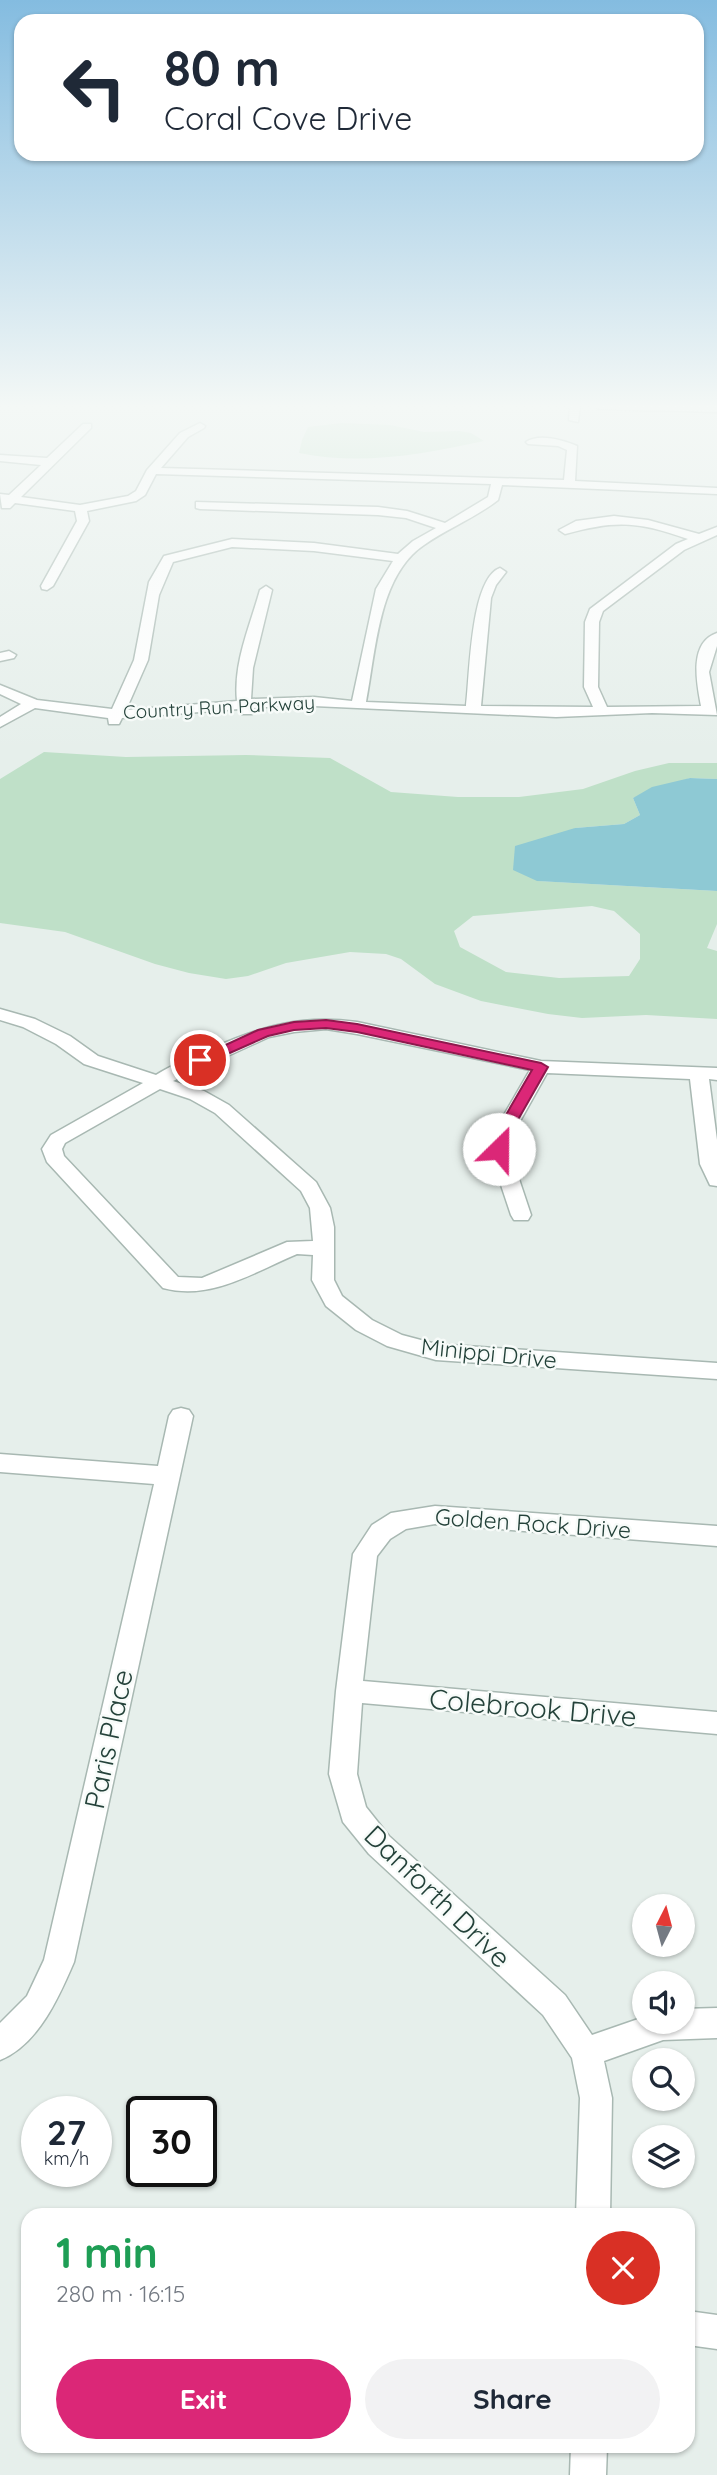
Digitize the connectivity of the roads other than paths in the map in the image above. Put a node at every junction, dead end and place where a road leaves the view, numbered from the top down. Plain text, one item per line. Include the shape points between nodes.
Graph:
1 (83, 522) edge
2 (428, 522) edge
3 (452, 522) edge
4 (443, 526) junction
5 (565, 530) dead end
6 (717, 531) edge
7 (697, 538) junction
8 (399, 558) junction
9 (500, 572) dead end
10 (47, 586) dead end
11 (266, 590) dead end
12 (717, 637) edge
13 (0, 689) edge
14 (0, 700) edge
15 (28, 706) junction
16 (358, 706) junction
17 (246, 707) junction
18 (473, 711) junction
19 (713, 711) edge
20 (602, 712) junction
21 (116, 716) junction
22 (0, 723) edge
23 (0, 1014) edge
24 (541, 1067) junction
25 (708, 1074) edge
26 (159, 1081) junction
27 (717, 1180) edge
28 (521, 1215) dead end
29 (324, 1248) junction
30 (717, 1371) edge
31 (181, 1416) dead end
32 (0, 1463) edge
33 (166, 1476) junction
34 (717, 1536) edge
35 (365, 1554) joint
36 (349, 1691) junction
37 (717, 1723) edge
38 (717, 2023) edge
39 (0, 2045) edge
40 (586, 2052) junction
41 (593, 2208) edge
42 (695, 2329) edge
43 (717, 2332) edge
44 (589, 2453) edge
45 (588, 2475) edge

1 - 10 street
2 - 4 street
3 - 4 street
4 - 8 street
5 - 7 street via 582,522 649,523
6 - 7 street
7 - 20 street via 597,609 592,622 591,687
8 - 16 street via 382,589
8 - 21 street via 232,543 168,559 158,575 141,659
9 - 18 street via 485,598
11 - 17 street via 244,680
12 - 19 street via 702,662
13 - 15 street, Country Run Parkway
14 - 15 street, Country Run Parkway
15 - 21 street, Country Run Parkway via 79,719
15 - 22 street
16 - 17 street, Country Run Parkway via 332,710
16 - 18 street, Country Run Parkway
17 - 21 street, Country Run Parkway via 173,720
18 - 20 street, Country Run Parkway
19 - 20 street, Country Run Parkway
23 - 26 street, Minippi Drive via 63,1040 91,1060
24 - 25 street
24 - 26 street via 326,1024 263,1033
24 - 28 street via 499,1149
25 - 27 street via 710,1164
26 - 29 street, Minippi Drive via 222,1109 309,1187 320,1208
26 - 29 street via 58,1139 52,1149 54,1158 171,1283 205,1285 294,1247
29 - 30 street, Minippi Drive via 323,1280 334,1301 395,1341 436,1352
31 - 33 street, Paris Place
32 - 33 street
33 - 39 street, Paris Place via 59,1962 38,2006
34 - 35 street, Golden Rock Drive via 435,1515 400,1520 381,1532
35 - 36 street, Danforth Drive
36 - 37 street, Colebrook Drive
36 - 40 street, Danforth Drive via 343,1774 352,1813 379,1845 554,2005
38 - 40 street via 663,2025
40 - 41 street, Danforth Drive via 596,2098
42 - 43 street
44 - 45 street

